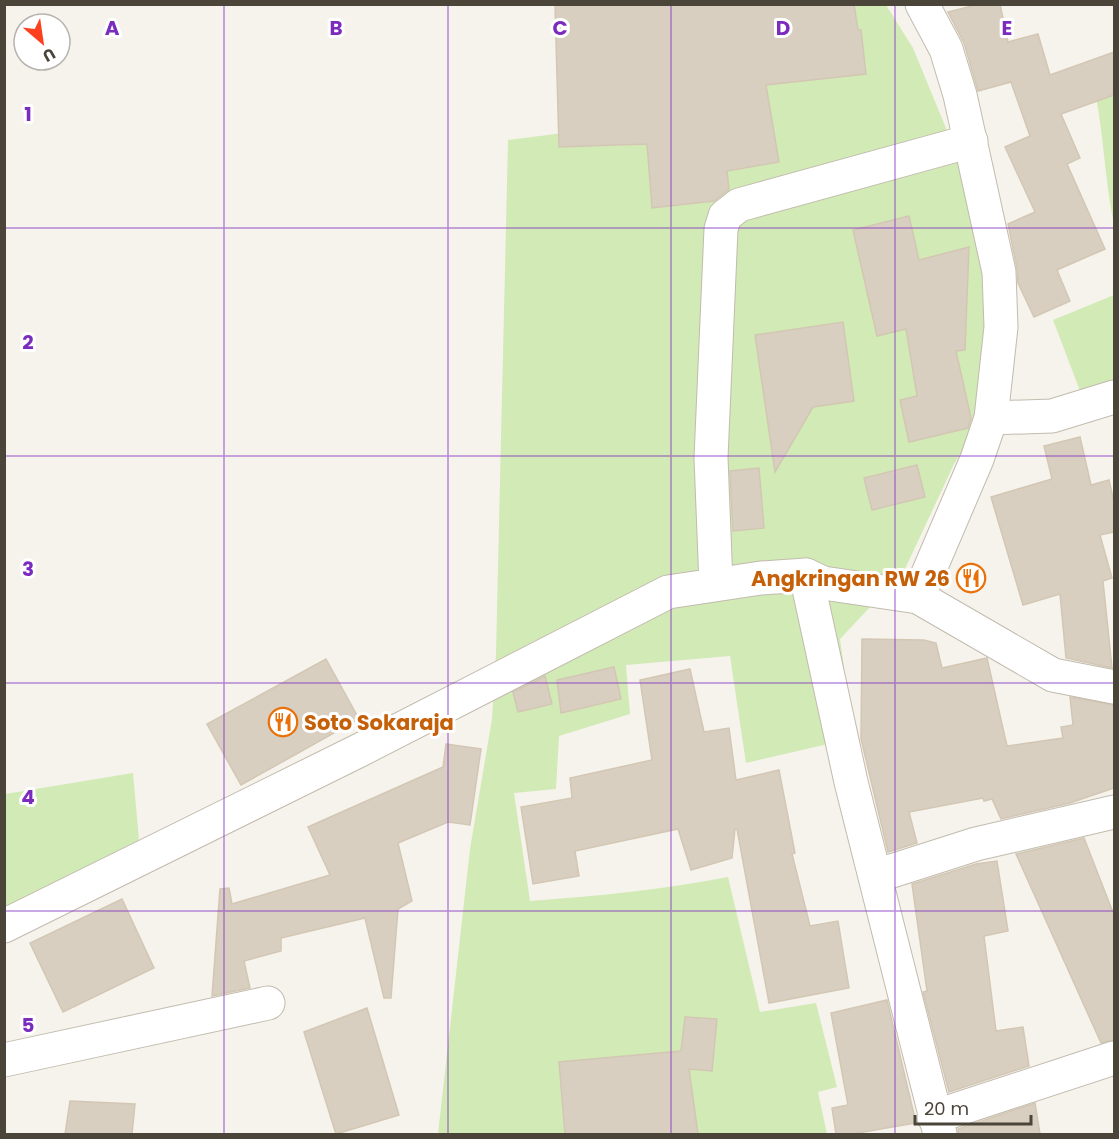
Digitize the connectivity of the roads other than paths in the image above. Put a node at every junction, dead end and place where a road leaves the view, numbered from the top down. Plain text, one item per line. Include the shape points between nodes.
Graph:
1 (922, 4) edge
2 (971, 141) junction
3 (1114, 397) edge
4 (991, 418) junction
5 (806, 576) junction
6 (716, 584) junction
7 (918, 597) junction
8 (1114, 687) edge
9 (1114, 812) edge
10 (876, 876) junction
11 (4, 926) edge
12 (268, 1003) dead end
13 (1114, 1058) edge
14 (4, 1060) edge
15 (937, 1126) edge

1 - 2 street via 946,49
2 - 4 street via 999,272 1000,335
2 - 6 street via 739,205 725,216 721,229 711,458
3 - 4 street via 1052,416
4 - 7 street
5 - 6 street
5 - 7 street via 822,583
5 - 10 street
6 - 11 street via 668,592
7 - 8 street via 1053,675
9 - 10 street via 976,844
10 - 15 street
12 - 14 street
13 - 15 street

